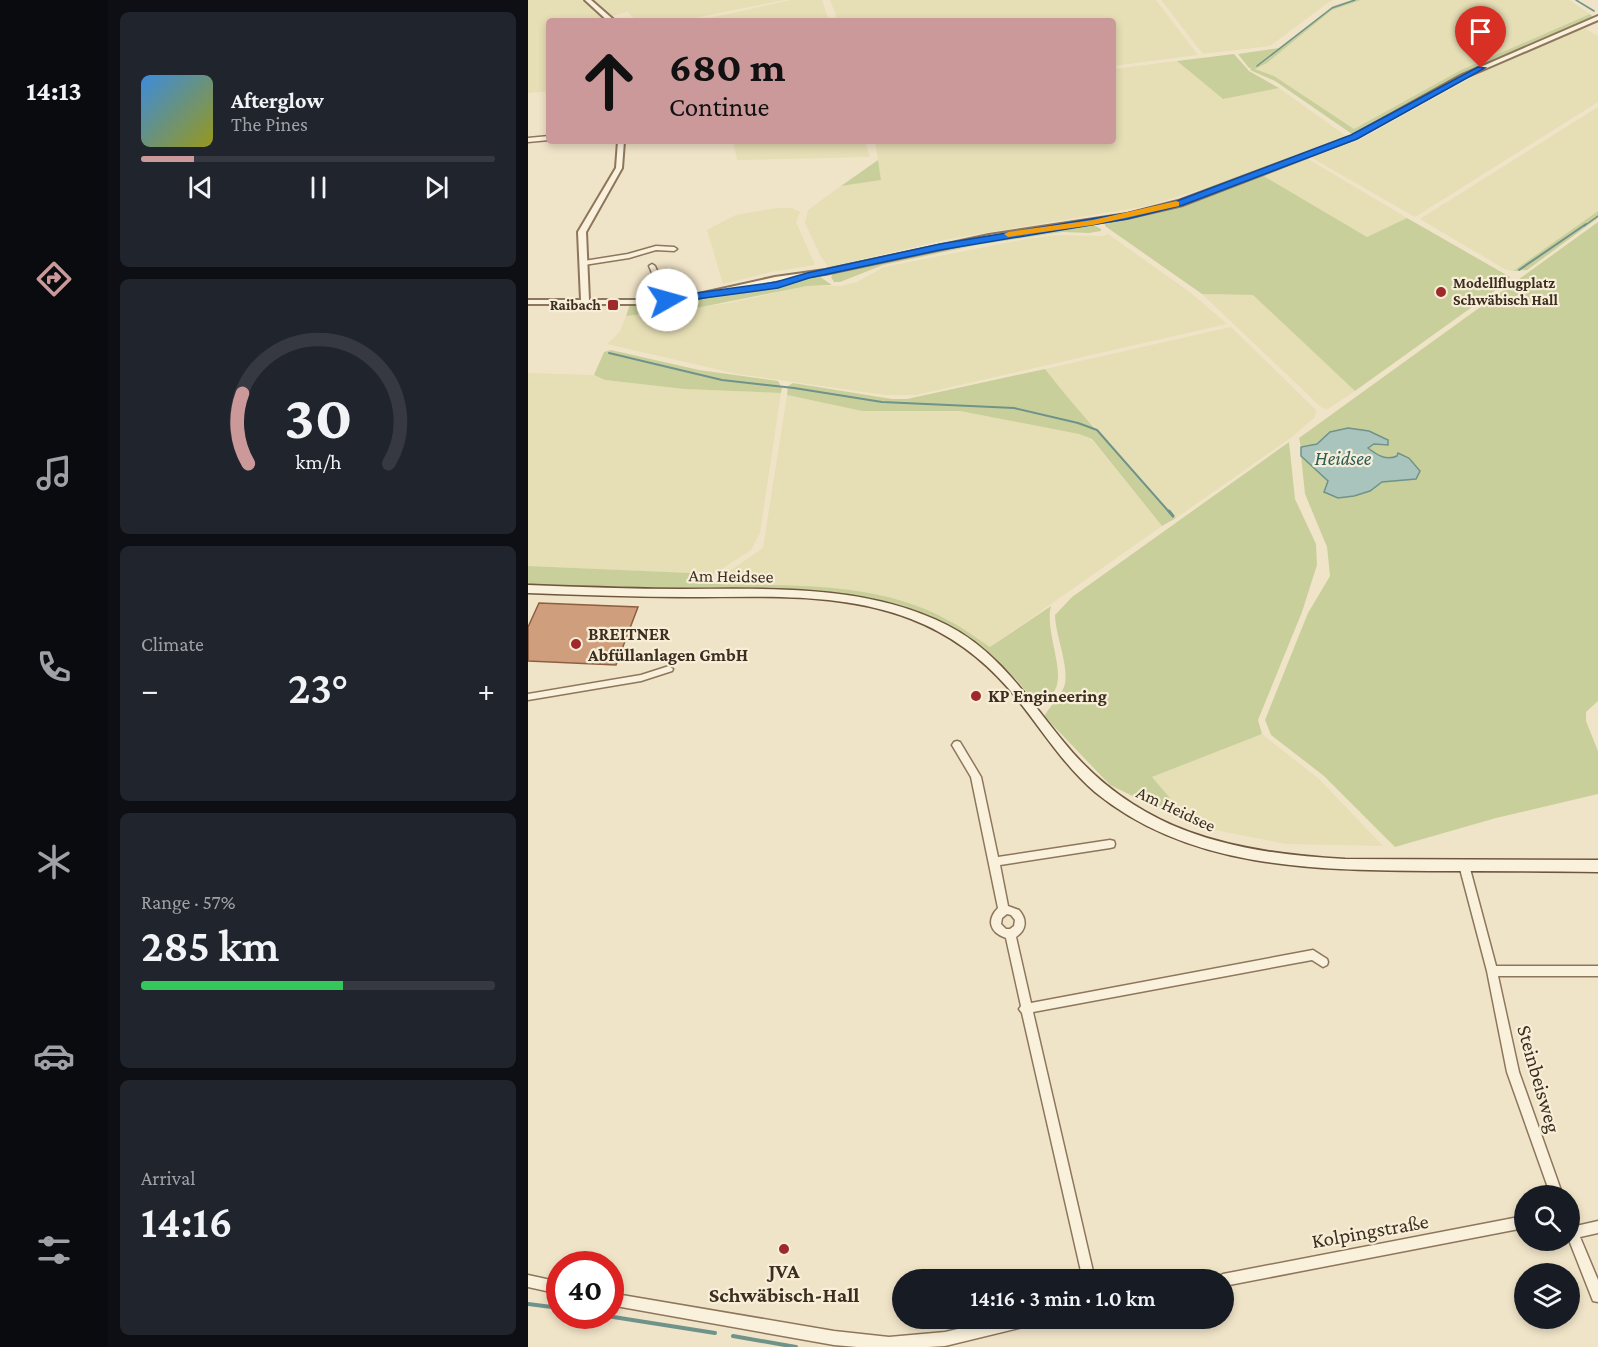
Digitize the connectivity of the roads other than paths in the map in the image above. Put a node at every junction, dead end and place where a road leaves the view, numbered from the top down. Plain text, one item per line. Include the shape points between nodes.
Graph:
1 (588, 0) edge
2 (609, 18) edge
3 (1598, 18) edge
4 (546, 138) edge
5 (528, 140) edge
6 (621, 144) edge
7 (674, 249) dead end
8 (584, 263) junction
9 (652, 266) dead end
10 (667, 300) junction
11 (528, 302) edge
12 (585, 302) junction
13 (528, 589) edge
14 (669, 669) dead end
15 (528, 697) edge
16 (957, 745) dead end
17 (1110, 844) dead end
18 (994, 862) junction
19 (1464, 865) junction
20 (1598, 866) edge
21 (1005, 911) junction
22 (1010, 933) junction
23 (1323, 962) dead end
24 (1492, 971) junction
25 (1598, 971) edge
26 (1025, 1009) junction
27 (1553, 1185) edge
28 (1514, 1224) edge
29 (1598, 1227) edge
30 (1580, 1228) edge
31 (1579, 1251) edge
32 (1086, 1269) edge
33 (1234, 1278) edge
34 (528, 1281) edge
35 (546, 1285) edge
36 (1598, 1296) edge
37 (624, 1301) edge
38 (987, 1329) edge

1 - 2 street
3 - 10 street via 1464,76 1354,137 1190,199 1127,216 989,237 778,285
4 - 5 street
6 - 8 street via 619,168 582,232
7 - 8 street via 656,248
8 - 12 street
9 - 10 street
10 - 12 street
11 - 12 street
13 - 19 main road, Am Heidsee via 821,596 893,609 942,628 980,652 1007,676 1086,776 1144,817 1179,834 1239,854 1311,864
14 - 15 street via 641,678
16 - 18 street via 976,777
17 - 18 street
18 - 21 street
19 - 20 main road, Am Heidsee
19 - 24 street, Steinbeisweg
21 - 22 street via 994,922 999,931
21 - 22 street via 1012,911 1021,920 1020,926
22 - 26 street
23 - 26 street via 1313,955
24 - 25 street
24 - 27 street, Steinbeisweg via 1513,1072
26 - 32 street
28 - 33 street, Kolpingstraße
29 - 30 street
31 - 36 street
34 - 35 street
37 - 38 street via 889,1344 934,1341

